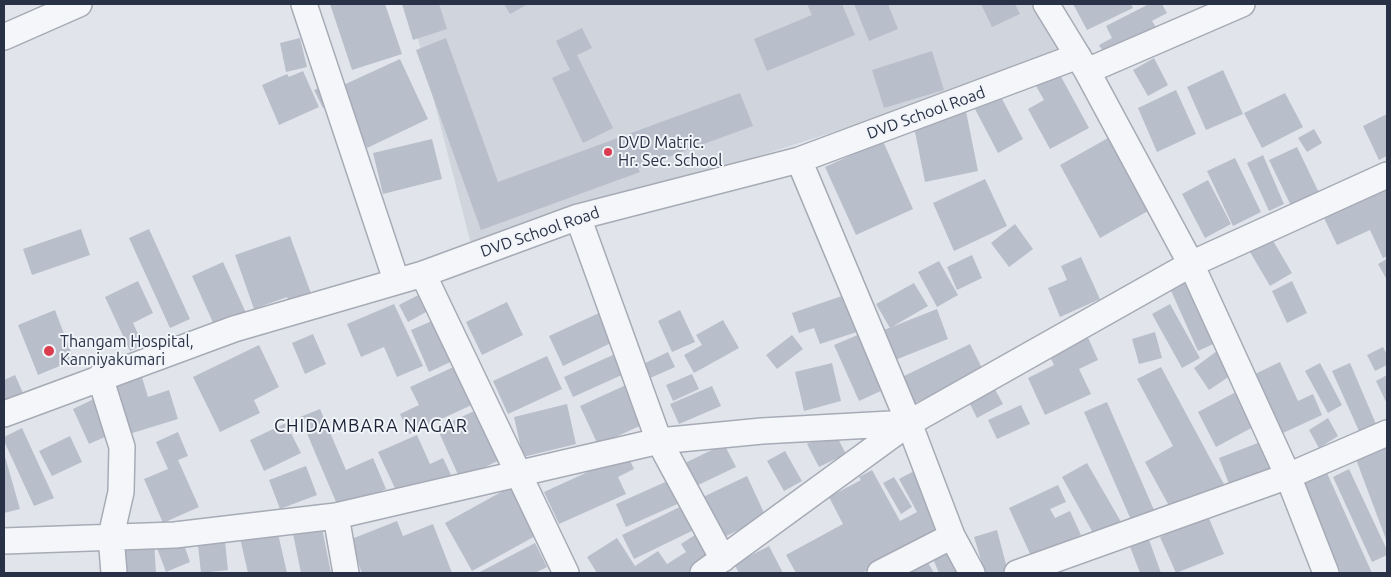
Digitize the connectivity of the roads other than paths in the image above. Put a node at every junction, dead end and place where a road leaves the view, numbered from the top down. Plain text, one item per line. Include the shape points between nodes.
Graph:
1 (79, 4) edge
2 (304, 4) edge
3 (1046, 4) edge
4 (1242, 4) edge
5 (4, 37) edge
6 (1082, 64) junction
7 (799, 160) junction
8 (1387, 175) edge
9 (578, 217) junction
10 (1191, 264) junction
11 (423, 274) junction
12 (396, 280) junction
13 (100, 377) junction
14 (4, 414) edge
15 (908, 423) junction
16 (1387, 433) edge
17 (659, 441) junction
18 (519, 474) junction
19 (1288, 476) junction
20 (336, 516) junction
21 (111, 536) junction
22 (952, 536) junction
23 (4, 541) edge
24 (723, 559) junction
25 (114, 573) edge
26 (346, 573) edge
27 (566, 573) edge
28 (702, 573) edge
29 (880, 573) edge
30 (972, 573) edge
31 (1017, 573) edge
32 (1326, 573) edge

1 - 5 street
2 - 12 street
3 - 6 street
4 - 6 street, DVD School Road
6 - 7 street, DVD School Road
6 - 10 street
7 - 9 street, DVD School Road
7 - 15 street
8 - 10 street
9 - 11 street, DVD School Road
9 - 17 street
10 - 15 street
10 - 19 street
11 - 12 street, DVD School Road
11 - 18 street
12 - 13 street, DVD School Road via 234,328
13 - 14 street, DVD School Road
13 - 21 street via 122,446 121,492
15 - 17 street via 762,431
15 - 22 street
15 - 24 street
16 - 19 street
17 - 18 street
17 - 24 street
18 - 20 street
18 - 27 street
19 - 31 street
19 - 32 street
20 - 21 street via 175,535
20 - 26 street
21 - 23 street
21 - 25 street
22 - 29 street
22 - 30 street
24 - 28 street

